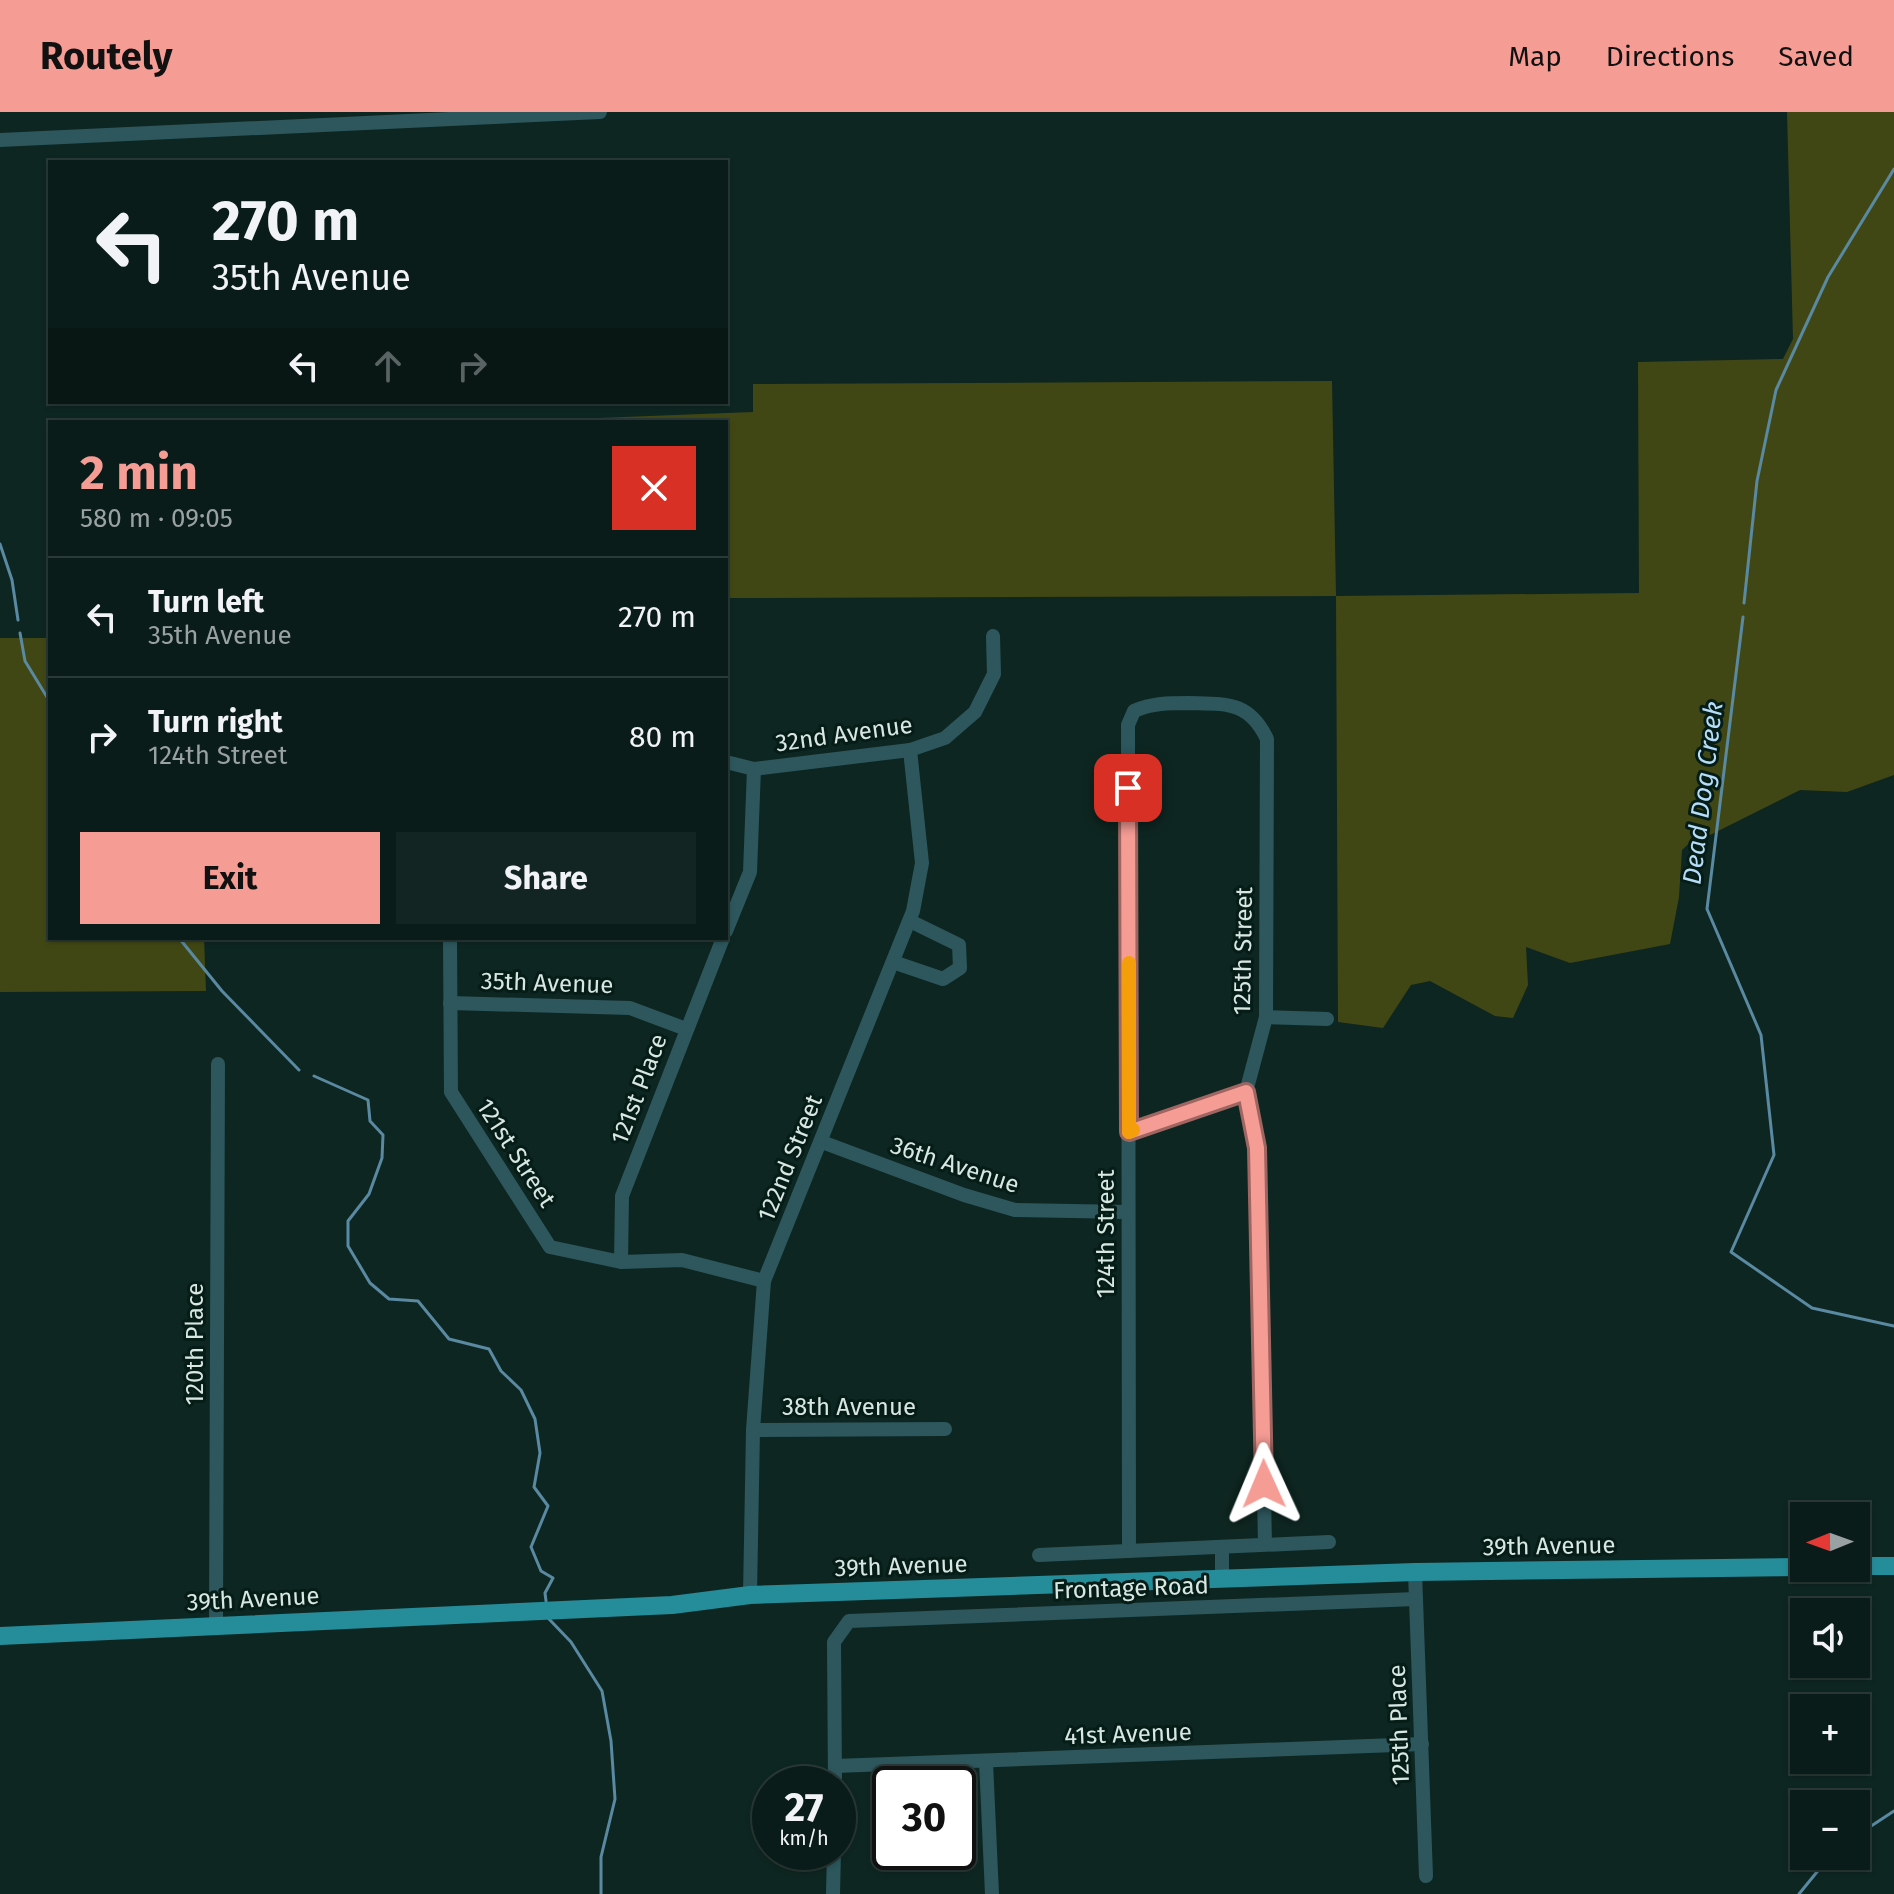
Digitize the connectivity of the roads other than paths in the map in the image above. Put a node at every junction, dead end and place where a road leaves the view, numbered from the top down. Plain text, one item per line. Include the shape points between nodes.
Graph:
1 (600, 112) edge
2 (0, 140) edge
3 (993, 636) dead end
4 (1128, 725) joint
5 (910, 750) junction
6 (728, 762) edge
7 (754, 769) junction
8 (910, 921) junction
9 (728, 926) edge
10 (450, 940) edge
11 (722, 940) edge
12 (893, 962) junction
13 (450, 1003) junction
14 (1266, 1017) junction
15 (1327, 1019) dead end
16 (686, 1029) junction
17 (218, 1064) dead end
18 (1246, 1092) junction
19 (1129, 1132) junction
20 (822, 1142) junction
21 (1127, 1212) junction
22 (621, 1262) junction
23 (764, 1281) junction
24 (945, 1429) dead end
25 (753, 1430) junction
26 (1329, 1542) dead end
27 (1265, 1544) junction
28 (1222, 1547) junction
29 (1129, 1551) junction
30 (1039, 1555) dead end
31 (1870, 1566) edge
32 (1894, 1566) edge
33 (1790, 1567) edge
34 (1415, 1572) junction
35 (1222, 1579) junction
36 (1027, 1586) junction
37 (750, 1595) junction
38 (1416, 1599) junction
39 (1028, 1614) junction
40 (216, 1624) junction
41 (0, 1636) edge
42 (1422, 1744) junction
43 (986, 1762) junction
44 (835, 1766) joint
45 (834, 1870) edge
46 (1426, 1876) dead end
47 (833, 1894) edge
48 (992, 1894) edge

1 - 2 street
3 - 5 street, 32nd Avenue via 994,674 975,712 945,738
4 - 14 street, 125th Street via 1134,711 1149,704 1225,703 1260,723 1267,739
4 - 19 street, 124th Street
5 - 7 street, 32nd Avenue
5 - 8 street, 122nd Street via 922,863
6 - 7 street, 32nd Avenue
7 - 9 street via 750,872
8 - 12 street, 122nd Street
8 - 12 street via 959,945 960,968 943,979
10 - 13 street, 121st Street
11 - 16 street, 121st Place
12 - 20 street, 122nd Street
13 - 16 street, 35th Avenue via 630,1008
13 - 22 street, 121st Street via 451,1092 550,1247
14 - 15 street
14 - 18 street, 125th Street
16 - 22 street, 121st Place via 622,1196
17 - 40 street, 120th Place
18 - 19 street
18 - 27 street, 125th Street via 1257,1148
19 - 21 street, 124th Street
20 - 21 street, 36th Avenue via 1015,1210
20 - 23 street, 122nd Street
21 - 29 street, 124th Street
22 - 23 street via 682,1260
23 - 25 street, 122nd Street
24 - 25 street, 38th Avenue
25 - 37 street, 122nd Street
26 - 27 street
27 - 28 street
28 - 29 street
28 - 35 street
29 - 30 street
31 - 32 main road
33 - 34 main road, 39th Avenue
34 - 35 main road, 39th Avenue
34 - 38 street, 125th Place
35 - 36 main road, 39th Avenue
36 - 37 main road, 39th Avenue
36 - 39 street
37 - 40 main road, 39th Avenue via 672,1605
38 - 39 street, Frontage Road
38 - 42 street, 125th Place
39 - 44 street, Frontage Road via 849,1621 834,1642
40 - 41 main road, 39th Avenue
42 - 43 street, 41st Avenue
42 - 46 street, 125th Place
43 - 44 street, 41st Avenue
43 - 48 street
45 - 47 street

